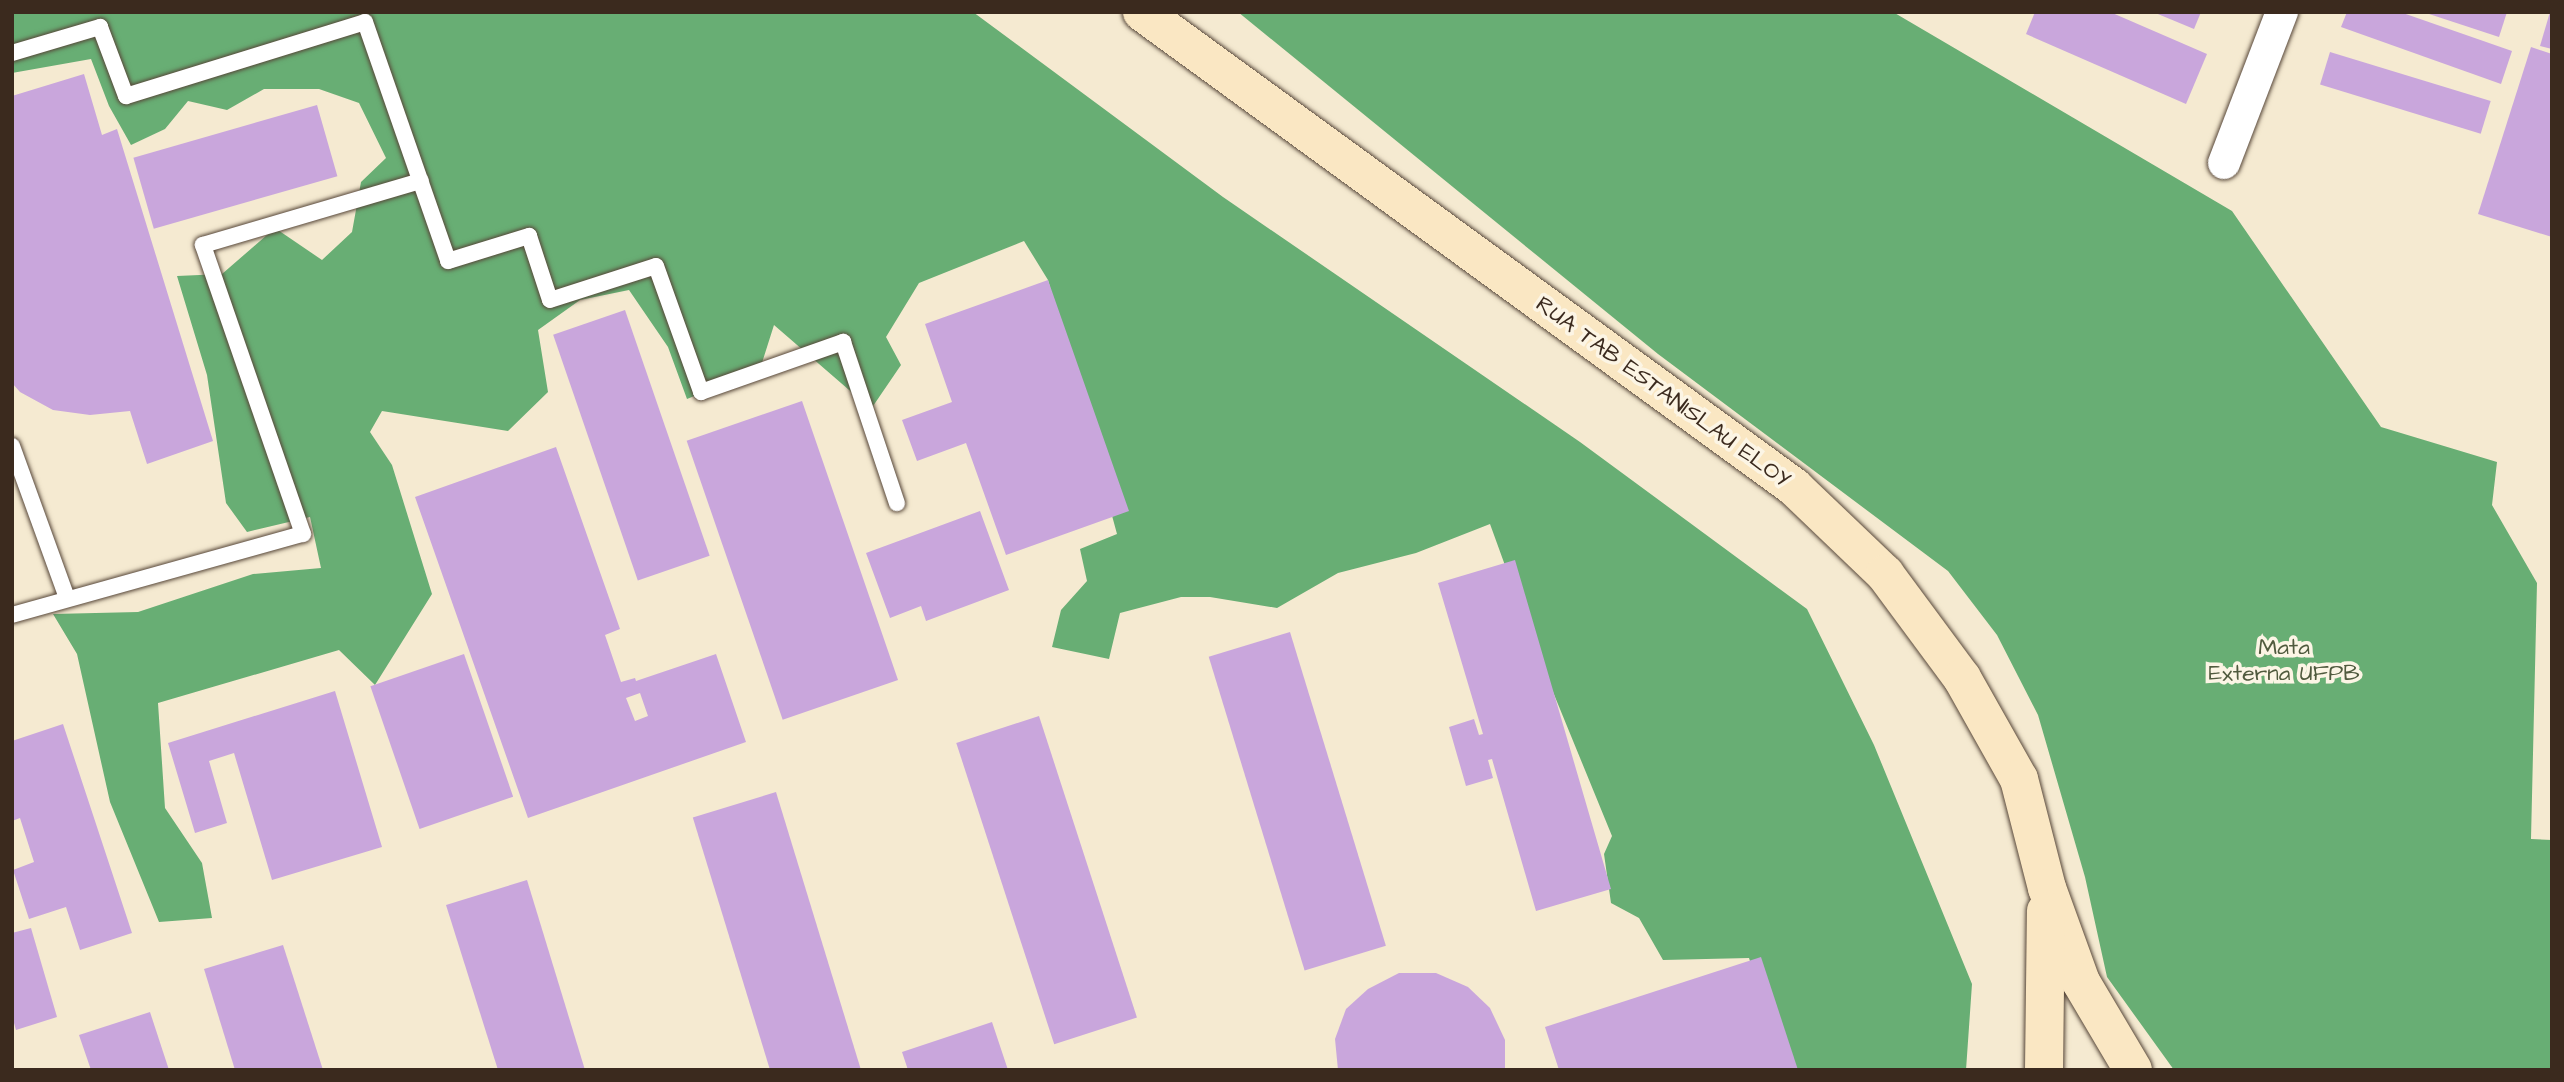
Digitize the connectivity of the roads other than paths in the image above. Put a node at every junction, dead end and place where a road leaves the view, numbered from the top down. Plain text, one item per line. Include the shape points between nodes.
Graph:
1 (1142, 12) edge
2 (2282, 12) edge
3 (12, 53) edge
4 (2224, 163) dead end
5 (421, 181) junction
6 (12, 446) edge
7 (897, 503) dead end
8 (67, 598) junction
9 (12, 615) edge
10 (2047, 888) junction
11 (2044, 1070) edge
12 (2133, 1070) edge

1 - 10 street, RUA TAB ESTANISLAU ELOY via 1794,487 1885,574 1962,678 2019,779
2 - 4 street
3 - 5 lane via 100,27 126,96 365,22
5 - 7 lane via 447,261 529,236 550,300 656,266 701,392 843,342
5 - 8 lane via 203,245 303,534
6 - 8 lane
8 - 9 lane
10 - 11 street, RUA TAB ESTANISLAU ELOY
10 - 12 street, RUA TAB ESTANISLAU ELOY via 2081,982

